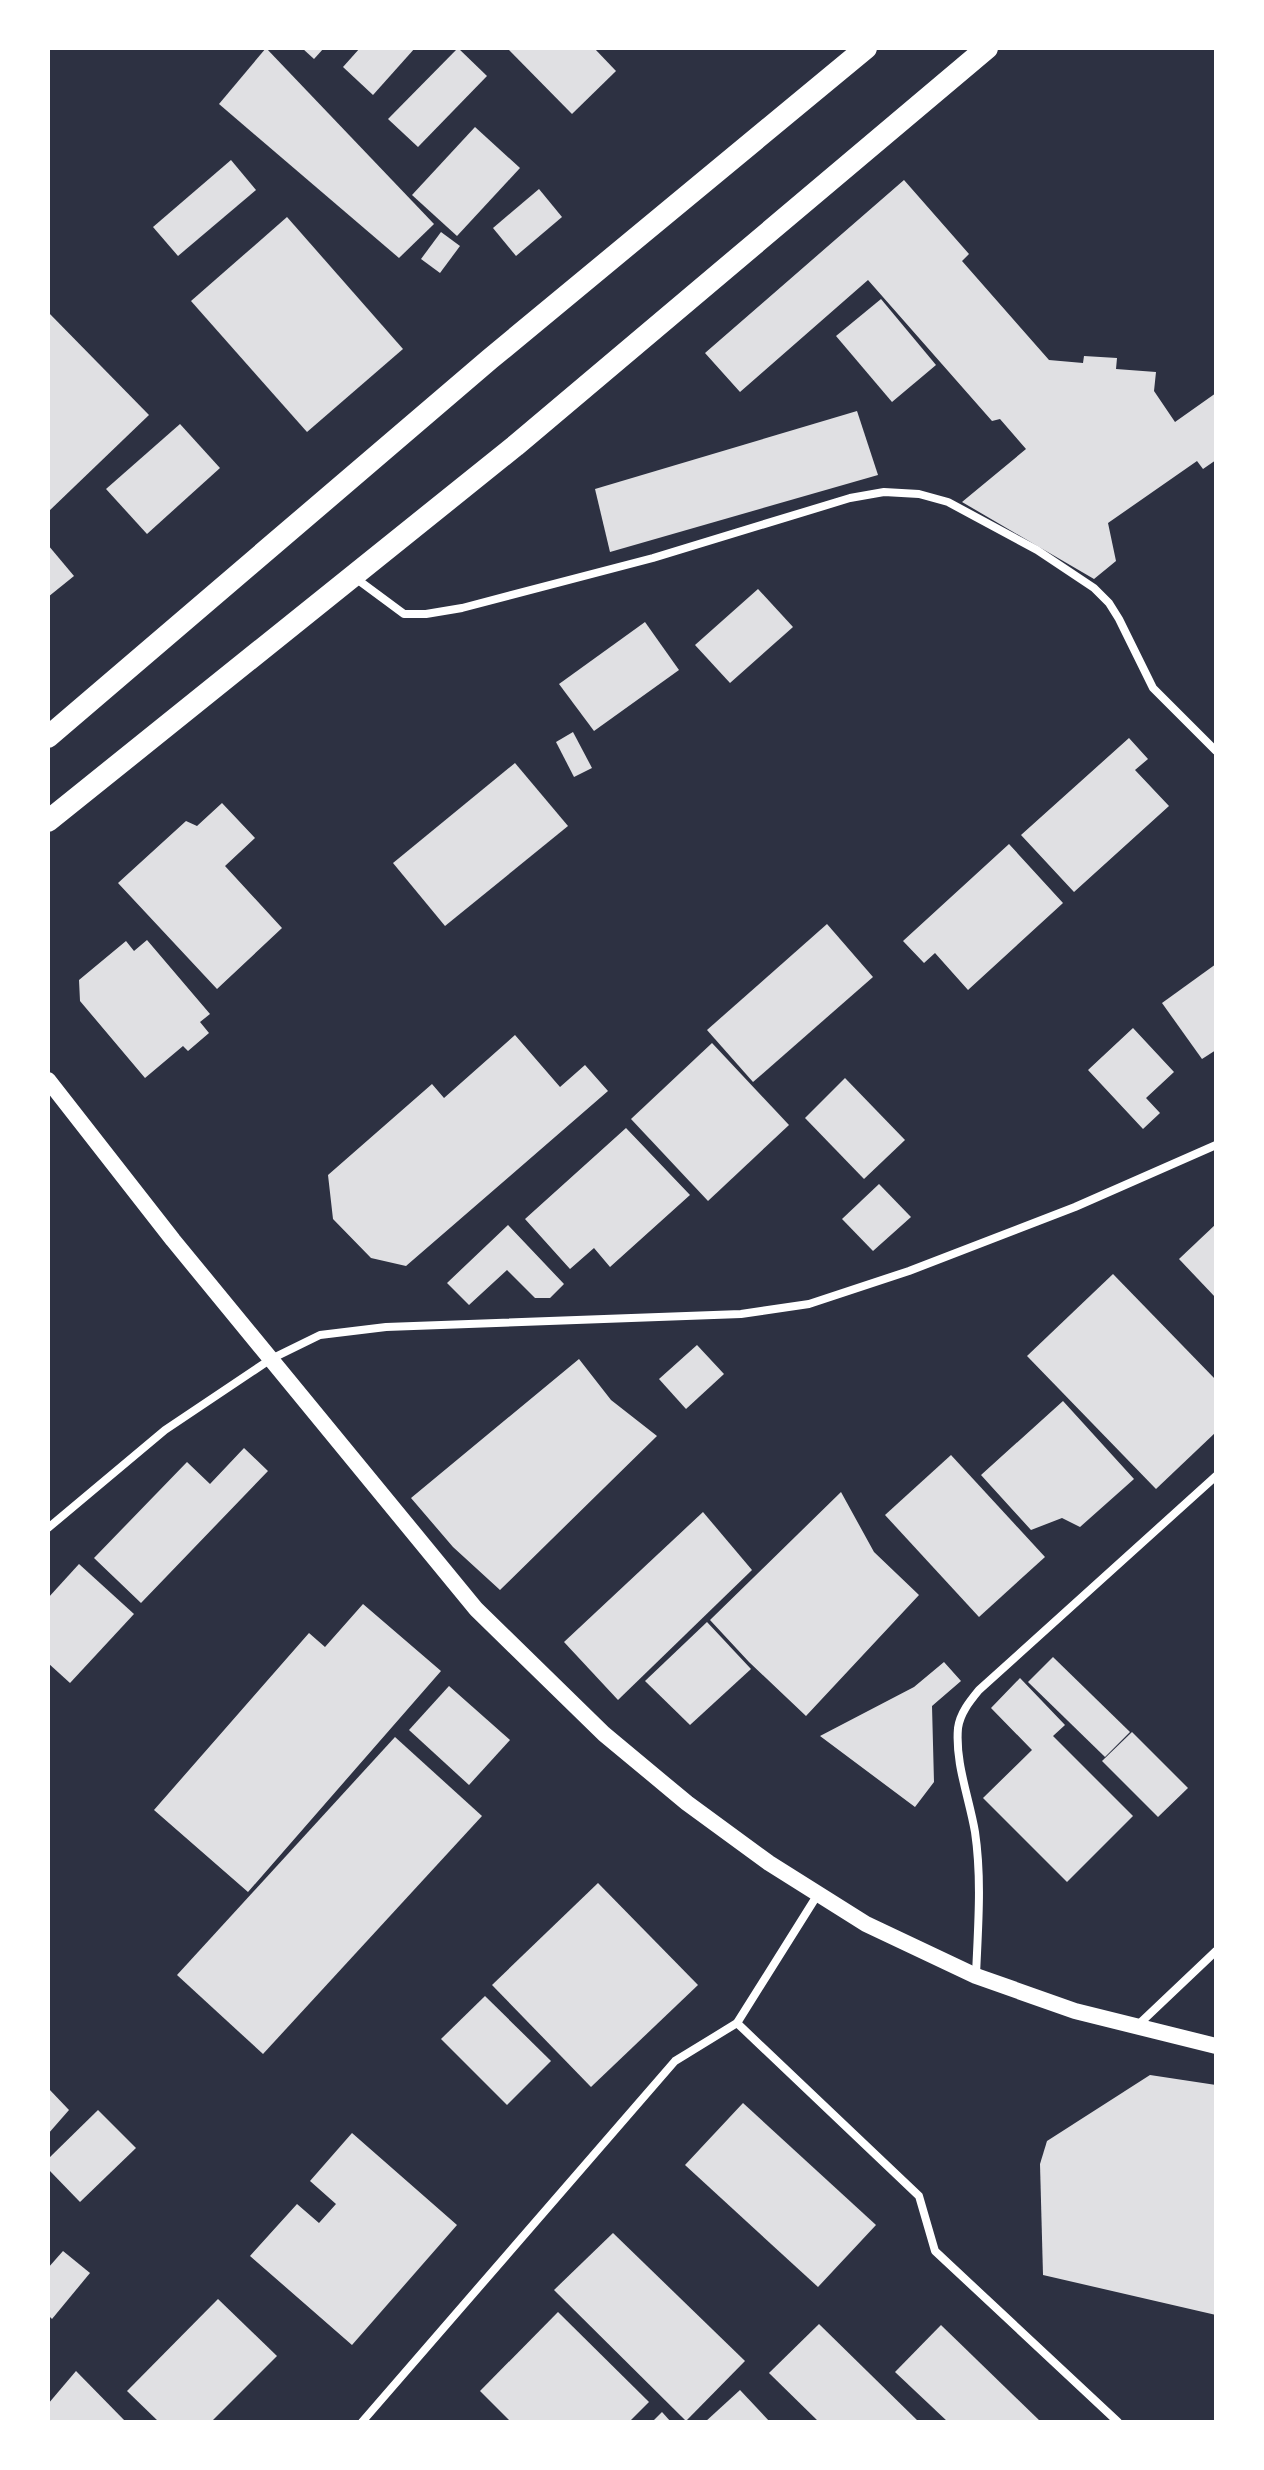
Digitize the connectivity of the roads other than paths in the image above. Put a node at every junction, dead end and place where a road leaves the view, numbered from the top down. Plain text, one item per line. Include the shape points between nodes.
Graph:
1 (987, 48) edge
2 (863, 49) edge
3 (353, 576) junction
4 (48, 737) edge
5 (1216, 751) edge
6 (48, 821) edge
7 (48, 1080) edge
8 (1216, 1145) edge
9 (271, 1359) junction
10 (1216, 1476) edge
11 (48, 1528) edge
12 (819, 1893) junction
13 (1216, 1951) edge
14 (976, 1976) junction
15 (737, 2023) junction
16 (1137, 2026) junction
17 (1216, 2046) edge
18 (362, 2422) edge
19 (1118, 2422) edge

1 - 3 highway
2 - 4 highway
3 - 5 street via 404,614 426,614 653,558 850,498 884,492 919,494 948,502 1094,588 1119,619 1153,688
3 - 6 highway
7 - 9 main road
8 - 9 street via 1047,1218 809,1304 706,1316 386,1327 320,1335
9 - 11 street via 165,1430
9 - 12 main road via 476,1609 604,1734 745,1846
10 - 14 street via 967,1705 957,1742 977,1851
12 - 14 main road via 866,1924
12 - 15 street
13 - 16 street
14 - 16 main road via 1075,2011
15 - 18 street via 675,2061
15 - 19 street via 919,2196 935,2251
16 - 17 main road

